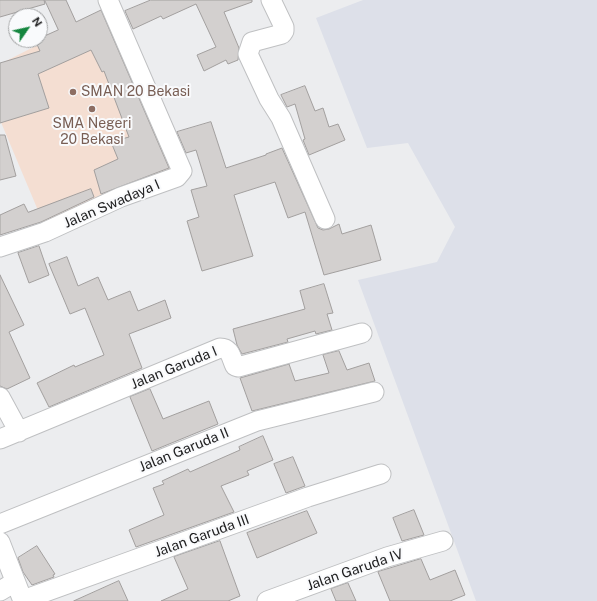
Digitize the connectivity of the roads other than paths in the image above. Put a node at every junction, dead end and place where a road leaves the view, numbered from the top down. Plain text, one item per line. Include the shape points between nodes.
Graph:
1 (108, 0) edge
2 (271, 0) edge
3 (325, 219) dead end
4 (0, 248) edge
5 (362, 332) dead end
6 (374, 392) dead end
7 (0, 397) edge
8 (15, 424) junction
9 (0, 439) edge
10 (381, 474) dead end
11 (0, 524) edge
12 (443, 541) dead end
13 (0, 542) edge
14 (8, 586) edge
15 (23, 601) edge
16 (267, 601) edge

1 - 4 street, Jalan Swadaya I via 182,171 177,177 121,197 45,232
2 - 3 street via 284,31 282,34 252,42 248,54 281,118
5 - 8 street, Jalan Garuda I via 238,367 235,366 228,350 220,348
6 - 11 street, Jalan Garuda II via 257,421
7 - 8 street
8 - 9 street
10 - 15 street, Jalan Garuda III via 308,497
12 - 16 street, Jalan Garuda IV via 388,557
13 - 14 street
14 - 15 street

